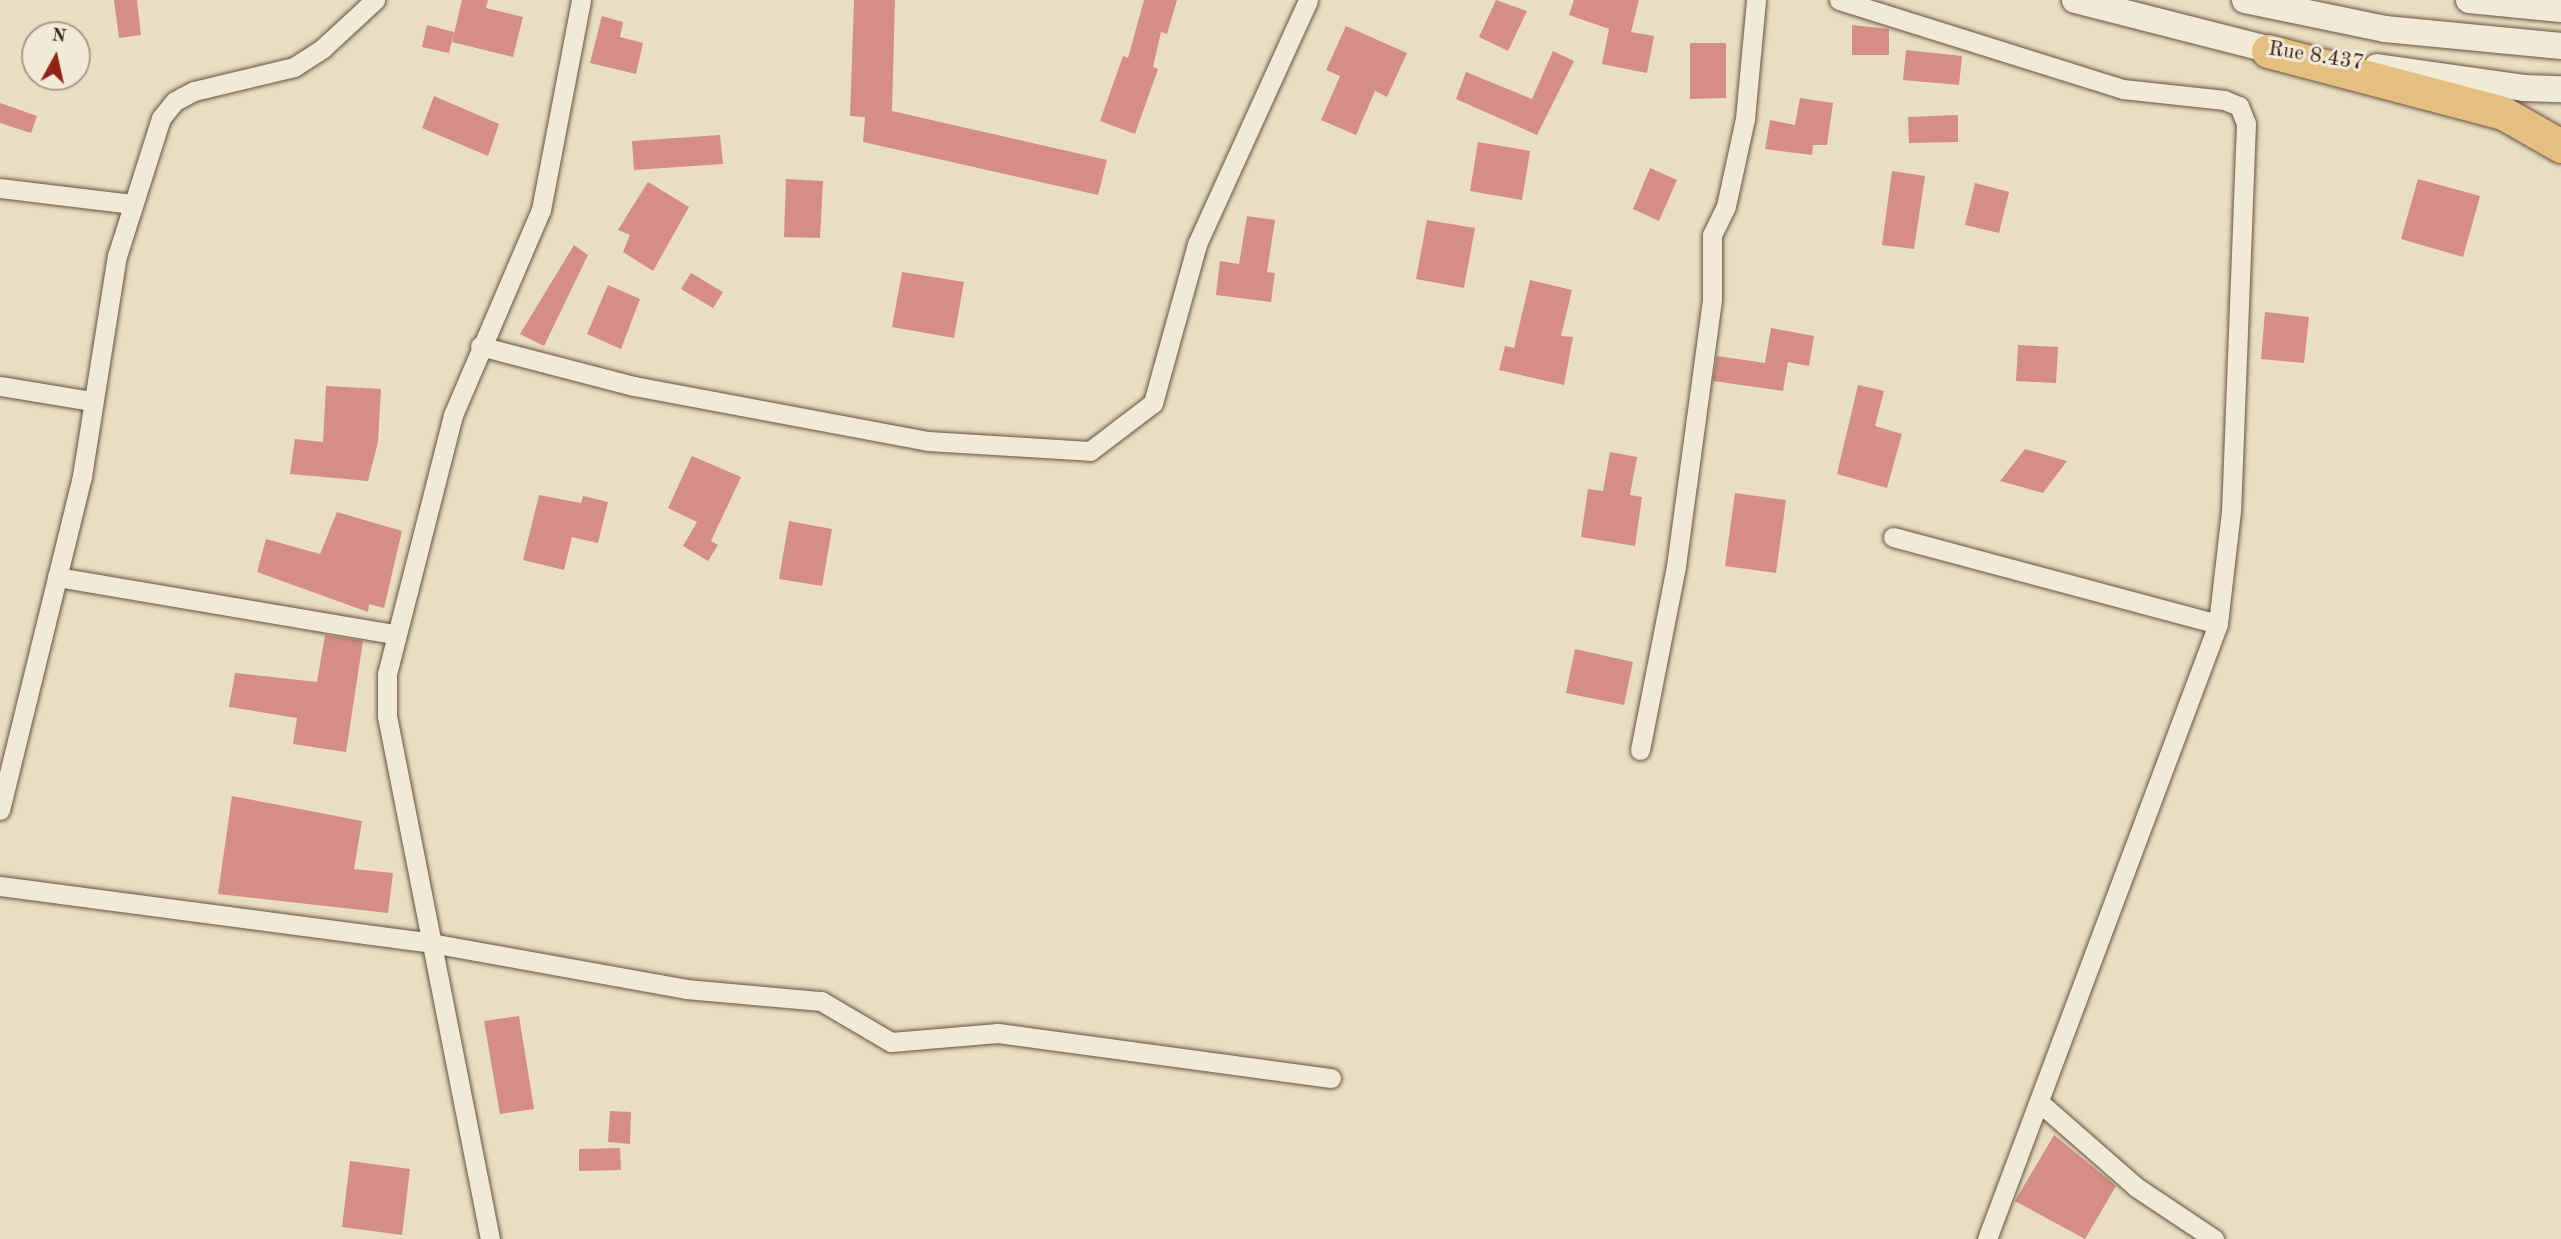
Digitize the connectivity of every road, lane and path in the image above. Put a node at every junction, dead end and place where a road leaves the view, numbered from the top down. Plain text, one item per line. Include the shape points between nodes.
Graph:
1 (375, 0) edge
2 (581, 0) edge
3 (1308, 0) edge
4 (1756, 0) edge
5 (1839, 0) edge
6 (2075, 0) edge
7 (2245, 0) edge
8 (2469, 0) edge
9 (2561, 9) edge
10 (2561, 46) edge
11 (2268, 51) junction
12 (2561, 89) edge
13 (2561, 146) edge
14 (0, 188) edge
15 (133, 204) junction
16 (480, 346) junction
17 (0, 386) edge
18 (92, 401) junction
19 (1893, 537) dead end
20 (57, 577) junction
21 (2218, 624) junction
22 (395, 634) junction
23 (1640, 750) dead end
24 (0, 810) edge
25 (0, 886) edge
26 (431, 943) junction
27 (1331, 1078) dead end
28 (2039, 1102) junction
29 (490, 1239) edge
30 (1987, 1239) edge
31 (2214, 1239) edge

1 - 15 street via 323,48 294,67 220,82 175,101 161,118
2 - 16 street via 541,211
3 - 16 street via 1197,244 1153,403 1090,451 928,441 634,386
4 - 23 street via 1745,120 1726,206 1712,235 1712,299 1676,566
5 - 21 street via 2112,86 2224,100 2239,107 2246,122 2231,511
6 - 11 main road, Rue 8.437
7 - 10 main road, Rue 8.437 via 2385,29
8 - 9 main road
11 - 12 main road, Rue 8.437 via 2524,88
11 - 13 highway via 2503,113
14 - 15 street
15 - 18 street via 117,256
16 - 22 street via 453,415
17 - 18 street
18 - 20 street via 82,476
19 - 21 street
20 - 22 street
20 - 24 street
21 - 28 street
22 - 26 street via 387,674 387,716
25 - 26 street
26 - 27 street via 686,989 821,1002 891,1042 998,1033
26 - 29 street
28 - 30 street
28 - 31 street via 2136,1187

